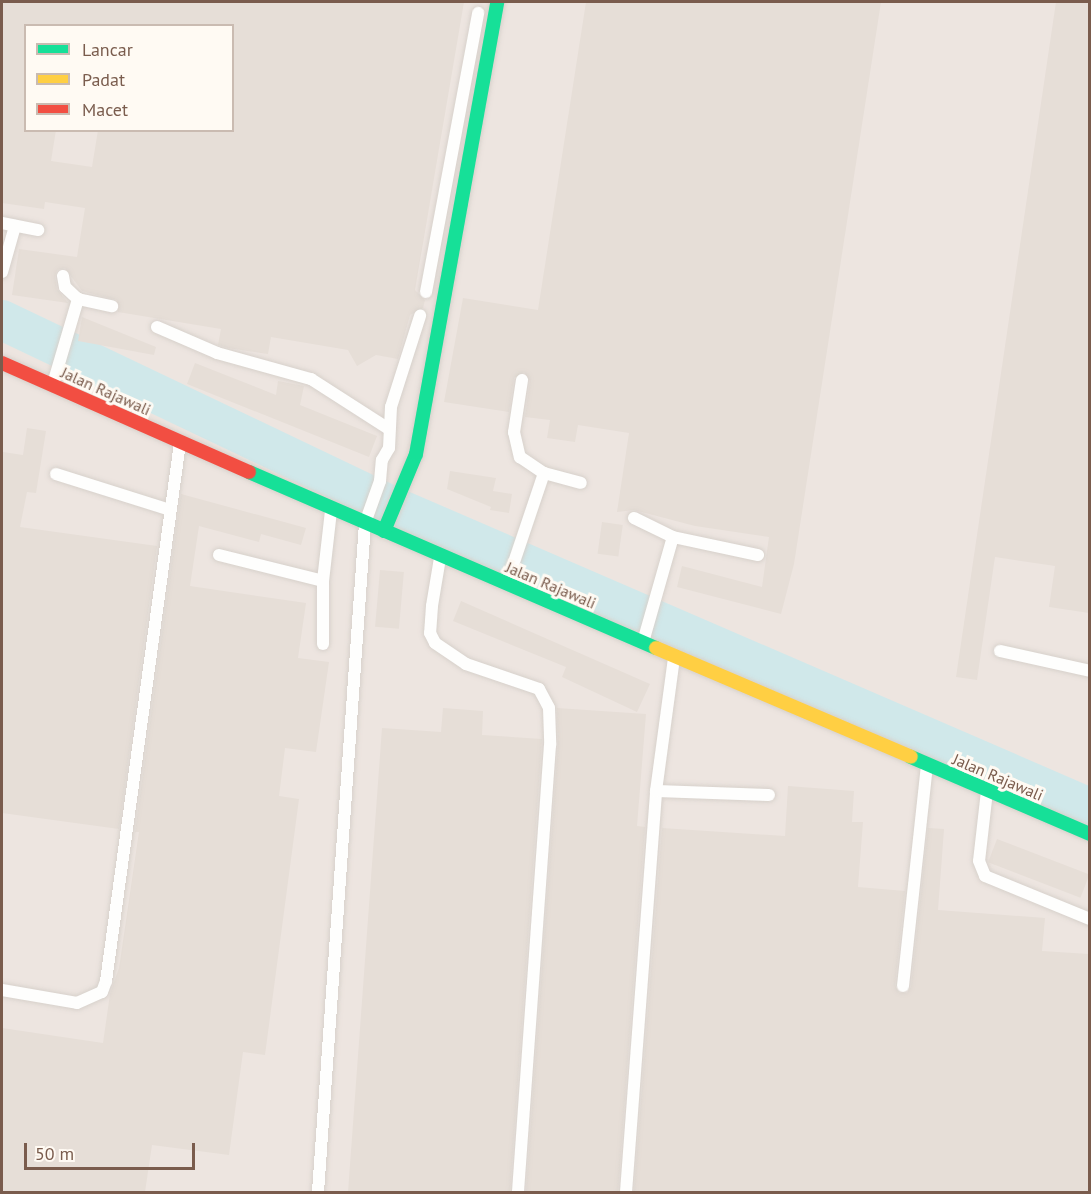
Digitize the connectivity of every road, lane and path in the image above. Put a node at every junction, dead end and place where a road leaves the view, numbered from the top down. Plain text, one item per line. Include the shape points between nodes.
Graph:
1 (497, 2) edge
2 (478, 13) dead end
3 (2, 223) edge
4 (15, 226) junction
5 (38, 230) dead end
6 (2, 272) edge
7 (63, 276) dead end
8 (426, 292) dead end
9 (78, 298) junction
10 (111, 306) dead end
11 (420, 316) dead end
12 (157, 327) dead end
13 (2, 363) edge
14 (522, 380) dead end
15 (53, 386) junction
16 (389, 429) junction
17 (180, 442) junction
18 (544, 472) junction
19 (57, 474) dead end
20 (581, 483) dead end
21 (332, 509) junction
22 (170, 510) junction
23 (634, 518) dead end
24 (364, 523) junction
25 (384, 531) junction
26 (673, 537) junction
27 (219, 555) dead end
28 (441, 555) junction
29 (758, 555) dead end
30 (323, 581) junction
31 (507, 584) junction
32 (642, 643) junction
33 (323, 644) dead end
34 (1000, 651) dead end
35 (674, 657) junction
36 (1089, 671) edge
37 (927, 764) junction
38 (656, 791) junction
39 (987, 791) junction
40 (769, 795) dead end
41 (1089, 834) edge
42 (1089, 919) edge
43 (903, 986) dead end
44 (2, 990) edge
45 (318, 1192) edge
46 (518, 1192) edge
47 (626, 1192) edge

1 - 25 street via 416,454
2 - 8 lane
3 - 4 lane
4 - 5 lane
4 - 6 lane
7 - 9 lane via 65,287
9 - 10 lane
9 - 15 lane via 71,335
11 - 16 lane via 391,407
12 - 16 lane via 217,353 311,380
13 - 15 street, Jalan Rajawali
14 - 18 lane via 515,446 520,457
15 - 17 street, Jalan Rajawali
16 - 24 lane via 381,481
17 - 21 street, Jalan Rajawali
17 - 22 lane
18 - 20 lane
18 - 31 lane
19 - 22 lane
21 - 24 street, Jalan Rajawali
21 - 30 lane
22 - 44 lane via 106,981 102,992 77,1003
23 - 26 lane
24 - 25 street, Jalan Rajawali
24 - 45 lane
25 - 28 street, Jalan Rajawali
26 - 29 lane
26 - 32 lane
27 - 30 lane
28 - 31 street, Jalan Rajawali
28 - 46 lane via 430,633 435,643 466,664 539,689 549,708 550,745
30 - 33 lane
31 - 32 street, Jalan Rajawali
32 - 35 street, Jalan Rajawali
34 - 36 lane
35 - 37 street, Jalan Rajawali
35 - 38 lane
37 - 39 street, Jalan Rajawali
37 - 43 lane
38 - 40 lane
38 - 47 lane
39 - 41 street, Jalan Rajawali
39 - 42 lane via 979,861 985,876

